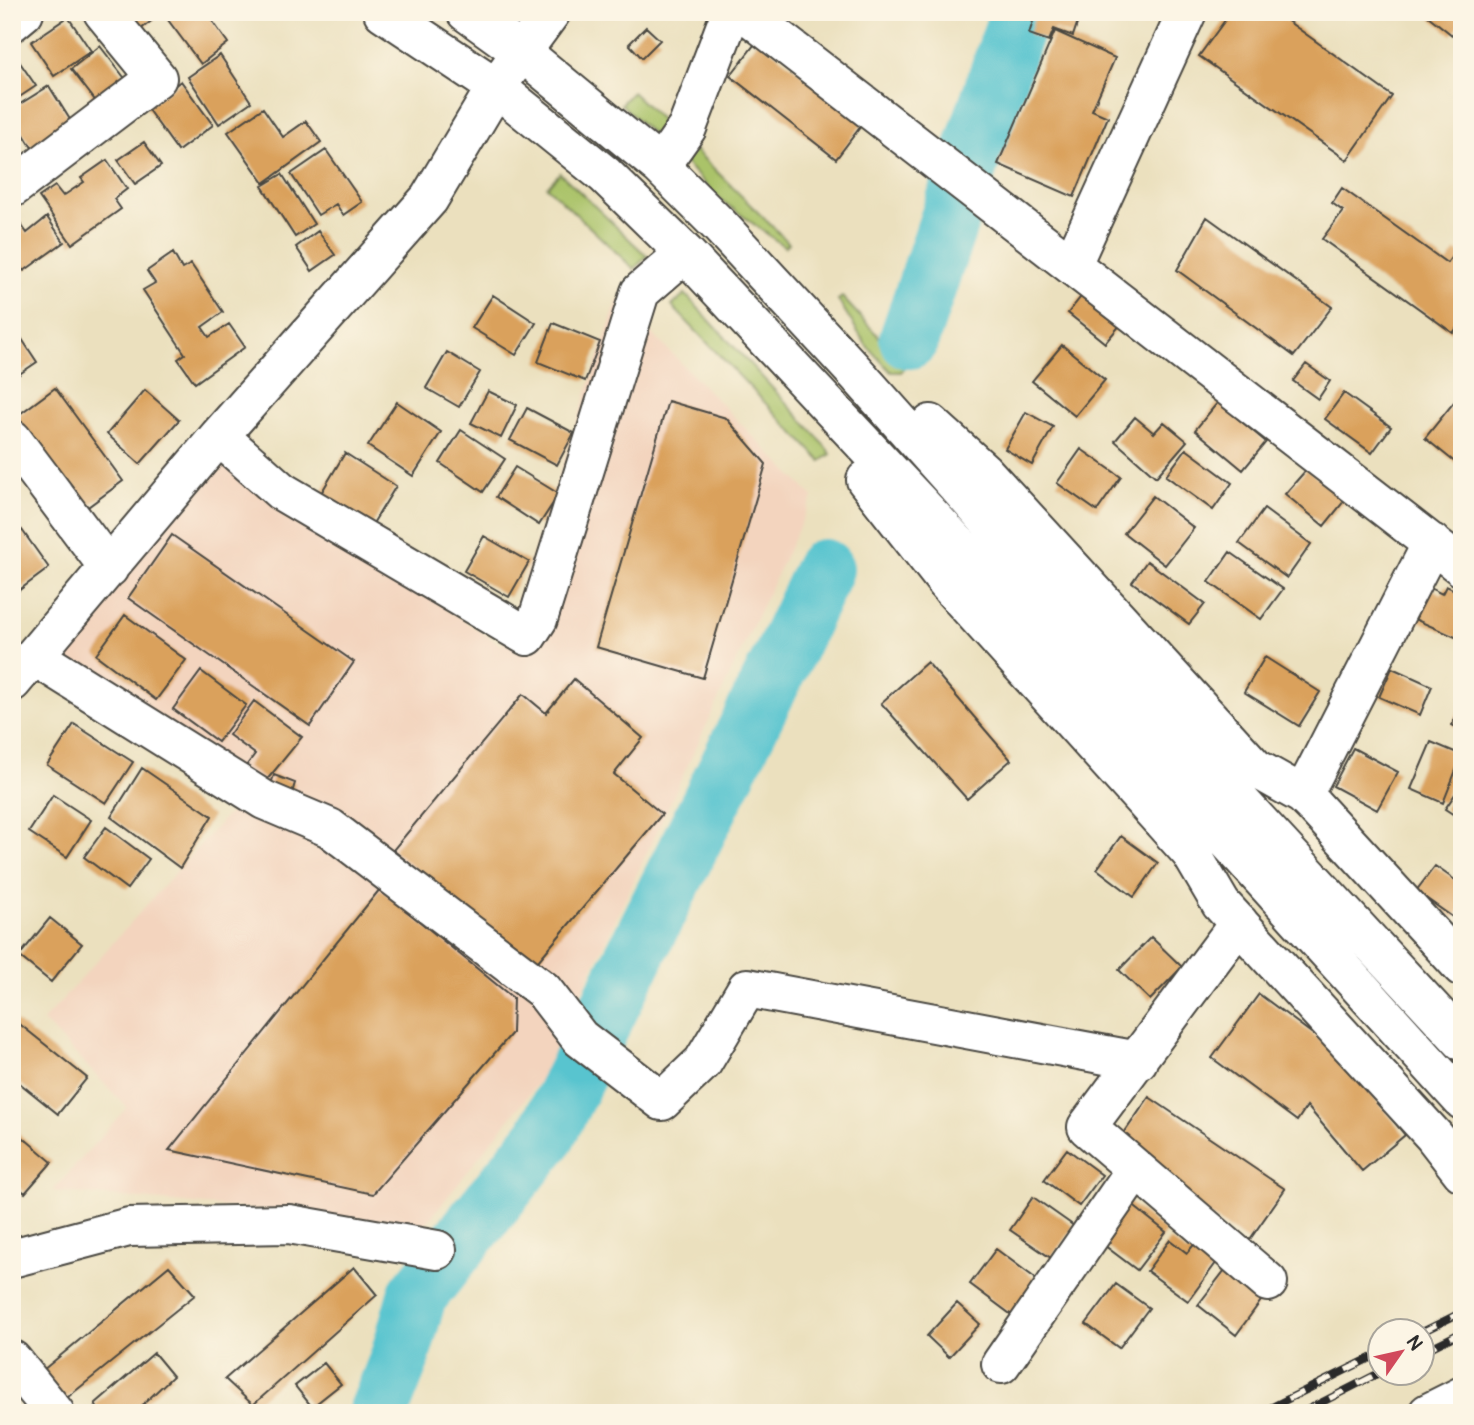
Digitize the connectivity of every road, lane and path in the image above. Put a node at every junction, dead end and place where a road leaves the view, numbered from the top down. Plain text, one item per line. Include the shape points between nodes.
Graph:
1 (24, 12) edge
2 (103, 12) edge
3 (383, 12) edge
4 (466, 12) edge
5 (551, 12) edge
6 (731, 12) edge
7 (744, 12) edge
8 (1186, 12) edge
9 (12, 22) edge
10 (523, 54) junction
11 (496, 88) junction
12 (660, 166) junction
13 (12, 188) edge
14 (685, 253) junction
15 (1072, 264) junction
16 (858, 374) junction
17 (823, 403) junction
18 (219, 436) junction
19 (12, 439) edge
20 (1432, 543) junction
21 (1462, 567) edge
22 (109, 568) junction
23 (23, 669) edge
24 (1303, 795) junction
25 (1238, 923) junction
26 (1462, 967) edge
27 (1462, 1041) edge
28 (1138, 1061) junction
29 (1462, 1100) edge
30 (1136, 1169) junction
31 (1462, 1172) edge
32 (437, 1250) dead end
33 (12, 1258) edge
34 (1268, 1283) dead end
35 (12, 1360) edge
36 (1001, 1364) dead end
37 (1462, 1396) edge
38 (55, 1413) edge
39 (1428, 1413) edge

1 - 9 street
2 - 13 street via 157,78
3 - 11 street
4 - 10 street
5 - 10 street
6 - 12 street via 687,128
7 - 15 street
8 - 15 street
10 - 11 street
10 - 12 street
11 - 14 street via 605,175
11 - 18 street via 429,199
12 - 16 street
14 - 17 street
14 - 18 street via 640,292 538,619 527,636 281,491
15 - 20 street
16 - 24 street via 929,422 982,471 1255,768
16 - 27 street via 1211,770
17 - 25 street via 868,484 947,583 1191,853 1221,904
17 - 29 street via 986,574
18 - 22 street
19 - 22 street
20 - 21 street
20 - 24 street
22 - 23 street
23 - 28 street via 264,800 330,828 543,990 594,1049 662,1101 703,1062 747,988
24 - 26 street
25 - 28 street
25 - 31 street
28 - 30 street via 1087,1127
30 - 34 street
30 - 36 street
32 - 33 street via 289,1224 156,1226 129,1227
35 - 38 street
37 - 39 street

